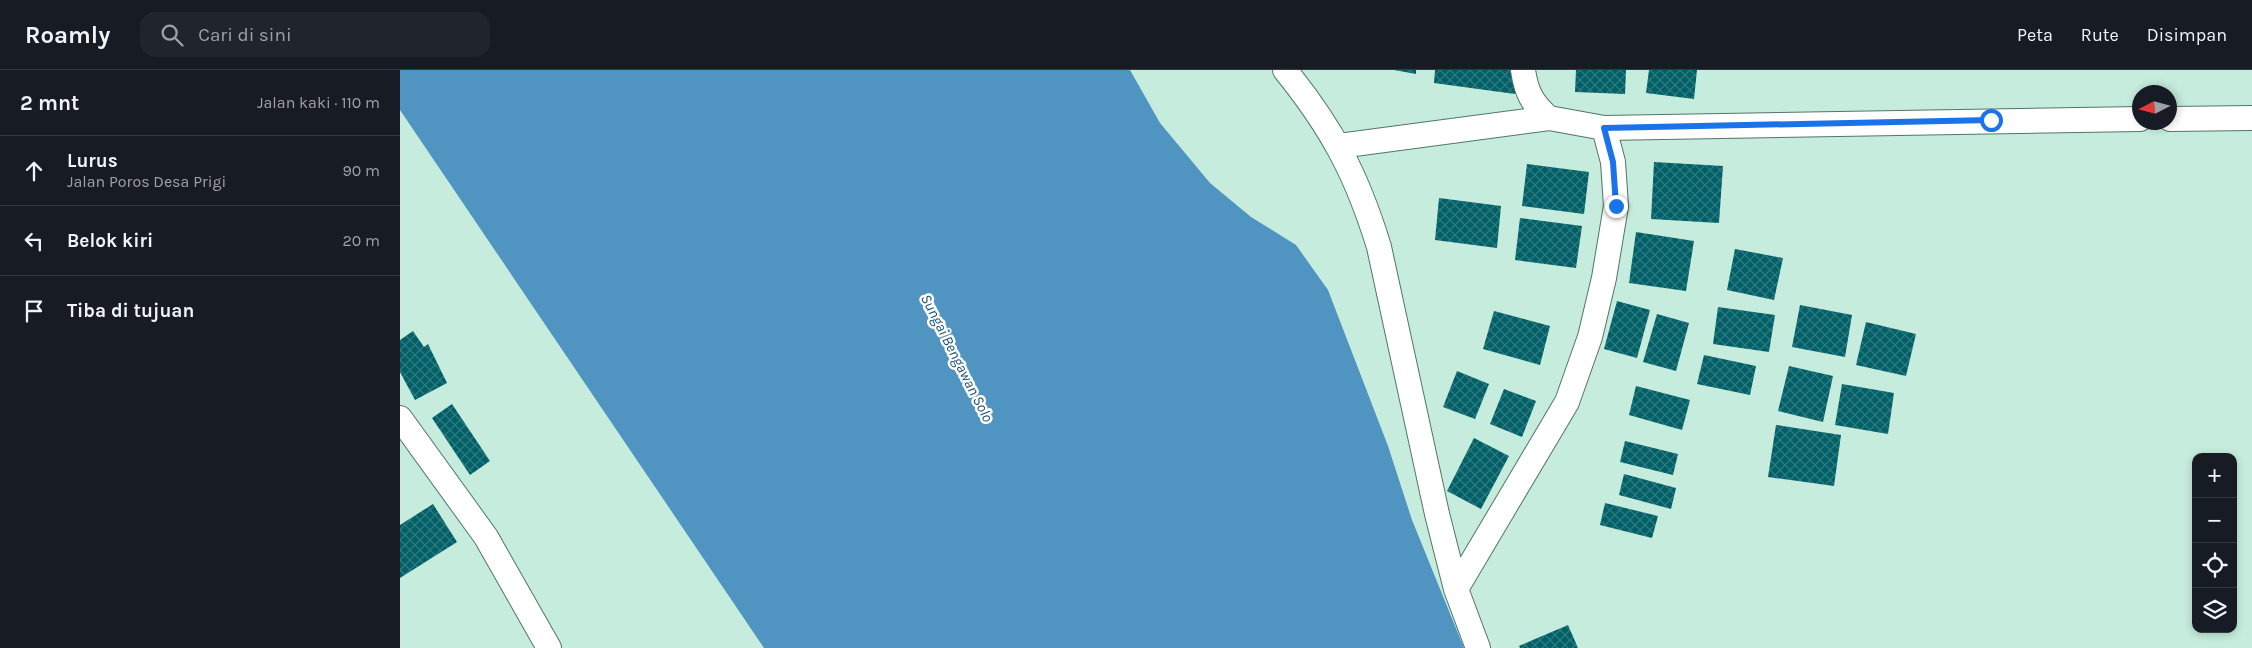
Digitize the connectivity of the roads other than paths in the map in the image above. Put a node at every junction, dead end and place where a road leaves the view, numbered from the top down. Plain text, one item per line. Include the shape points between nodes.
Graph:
1 (1285, 70) edge
2 (1523, 70) edge
3 (1549, 118) junction
4 (2252, 118) edge
5 (2132, 119) edge
6 (2177, 119) edge
7 (1604, 128) junction
8 (1339, 146) junction
9 (400, 418) edge
10 (1456, 589) junction
11 (549, 648) edge
12 (1478, 648) edge

1 - 8 street
2 - 3 street via 1525,87 1535,106
3 - 7 street
3 - 8 street
4 - 6 street
5 - 7 street
7 - 10 street via 1613,162 1616,206 1590,337 1567,402
8 - 10 street via 1364,199 1379,247
9 - 11 street via 486,537
10 - 12 street

